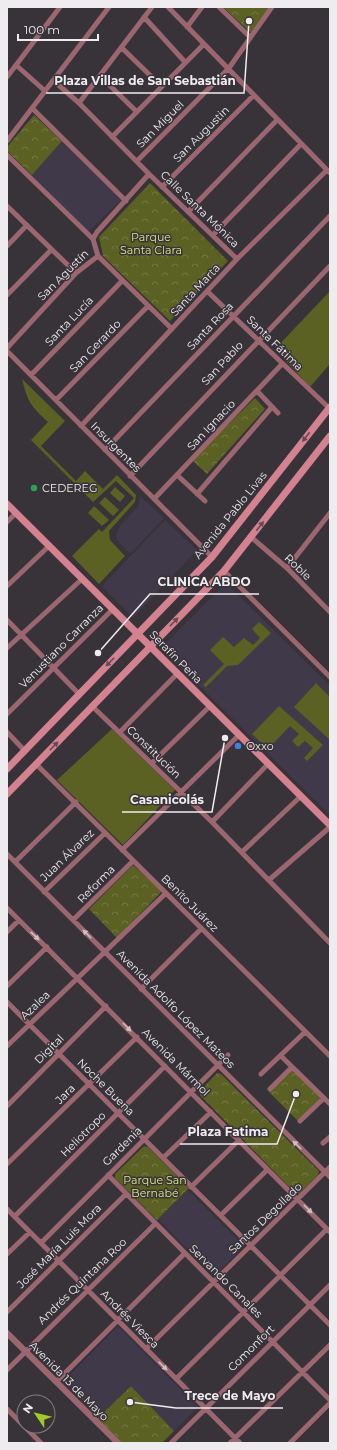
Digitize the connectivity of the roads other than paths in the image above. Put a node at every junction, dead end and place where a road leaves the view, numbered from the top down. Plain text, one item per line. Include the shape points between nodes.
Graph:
1 (60, 7) edge
2 (109, 7) edge
3 (152, 7) edge
4 (168, 7) edge
5 (202, 7) edge
6 (219, 7) edge
7 (272, 7) edge
8 (144, 17) junction
9 (187, 27) junction
10 (250, 37) junction
11 (204, 44) junction
12 (122, 48) junction
13 (186, 62) junction
14 (16, 65) junction
15 (229, 68) junction
16 (100, 76) junction
17 (7, 77) edge
18 (54, 80) junction
19 (161, 86) junction
20 (45, 91) junction
21 (254, 95) junction
22 (79, 103) junction
23 (32, 108) junction
24 (136, 111) junction
25 (277, 120) junction
26 (112, 137) junction
27 (7, 141) edge
28 (301, 144) junction
29 (7, 155) edge
30 (137, 161) junction
31 (328, 171) edge
32 (149, 174) junction
33 (162, 187) junction
34 (126, 200) junction
35 (7, 206) edge
36 (188, 212) junction
37 (330, 216) edge
38 (27, 225) junction
39 (213, 235) junction
40 (93, 239) junction
41 (7, 246) edge
42 (51, 250) junction
43 (98, 256) junction
44 (237, 259) junction
45 (330, 266) edge
46 (76, 273) junction
47 (122, 281) junction
48 (208, 292) junction
49 (7, 295) edge
50 (148, 306) junction
51 (232, 317) junction
52 (172, 330) junction
53 (257, 340) junction
54 (7, 350) edge
55 (282, 364) junction
56 (31, 375) junction
57 (257, 391) junction
58 (56, 400) junction
59 (272, 407) junction
60 (329, 407) edge
61 (278, 413) dead end
62 (81, 426) junction
63 (330, 436) edge
64 (104, 450) junction
65 (177, 475) junction
66 (130, 476) junction
67 (197, 494) junction
68 (154, 499) junction
69 (205, 501) dead end
70 (7, 504) edge
71 (16, 513) junction
72 (330, 513) edge
73 (7, 522) edge
74 (252, 537) junction
75 (49, 546) junction
76 (212, 557) junction
77 (287, 568) junction
78 (224, 571) junction
79 (82, 579) junction
80 (7, 586) edge
81 (113, 609) junction
82 (330, 612) edge
83 (7, 620) edge
84 (138, 634) junction
85 (21, 635) junction
86 (150, 646) junction
87 (7, 648) edge
88 (53, 667) junction
89 (177, 674) junction
90 (330, 677) edge
91 (79, 694) junction
92 (92, 706) junction
93 (210, 706) junction
94 (7, 714) edge
95 (7, 732) edge
96 (120, 732) junction
97 (239, 735) junction
98 (25, 751) junction
99 (152, 763) junction
100 (36, 764) junction
101 (268, 764) junction
102 (7, 769) edge
103 (181, 792) junction
104 (7, 794) edge
105 (301, 796) junction
106 (76, 802) junction
107 (212, 822) junction
108 (330, 826) edge
109 (105, 833) junction
110 (122, 850) junction
111 (242, 852) junction
112 (7, 854) edge
113 (133, 861) junction
114 (15, 862) junction
115 (270, 880) junction
116 (44, 892) junction
117 (166, 893) junction
118 (7, 908) edge
119 (19, 920) junction
120 (73, 920) junction
121 (201, 929) junction
122 (7, 932) edge
123 (330, 943) edge
124 (47, 947) junction
125 (104, 951) junction
126 (77, 977) junction
127 (7, 986) edge
128 (141, 989) junction
129 (7, 1002) edge
130 (106, 1006) junction
131 (29, 1024) junction
132 (305, 1032) junction
133 (137, 1037) junction
134 (7, 1046) edge
135 (59, 1054) junction
136 (228, 1055) dead end
137 (281, 1056) junction
138 (330, 1056) edge
139 (218, 1065) junction
140 (165, 1066) junction
141 (292, 1067) junction
142 (261, 1074) dead end
143 (89, 1084) junction
144 (270, 1089) dead end
145 (192, 1092) junction
146 (324, 1098) junction
147 (330, 1104) edge
148 (7, 1106) edge
149 (211, 1112) junction
150 (118, 1113) junction
151 (300, 1121) dead end
152 (330, 1137) edge
153 (143, 1138) junction
154 (238, 1140) junction
155 (323, 1143) dead end
156 (163, 1158) junction
157 (7, 1164) edge
158 (330, 1167) edge
159 (267, 1170) junction
160 (325, 1173) junction
161 (108, 1175) junction
162 (330, 1177) edge
163 (191, 1187) junction
164 (126, 1194) junction
165 (298, 1200) junction
166 (7, 1209) edge
167 (221, 1215) junction
168 (15, 1216) junction
169 (155, 1224) junction
170 (329, 1231) edge
171 (30, 1232) junction
172 (41, 1243) junction
173 (251, 1246) junction
174 (7, 1254) edge
175 (184, 1254) junction
176 (59, 1261) junction
177 (280, 1275) junction
178 (213, 1283) junction
179 (330, 1285) edge
180 (88, 1290) junction
181 (310, 1305) junction
182 (7, 1312) edge
183 (242, 1312) junction
184 (118, 1320) junction
185 (330, 1325) edge
186 (7, 1332) edge
187 (272, 1341) junction
188 (330, 1345) edge
189 (146, 1349) junction
190 (26, 1351) junction
191 (7, 1370) edge
192 (302, 1372) junction
193 (176, 1379) junction
194 (56, 1382) junction
195 (330, 1400) edge
196 (330, 1403) edge
197 (205, 1408) junction
198 (7, 1409) edge
199 (235, 1438) junction
200 (41, 1443) edge
201 (118, 1443) edge
202 (171, 1443) edge
203 (230, 1443) edge
204 (240, 1443) edge
205 (290, 1443) edge

1 - 14 street
2 - 18 street
3 - 8 street
4 - 9 street
5 - 9 street
6 - 10 street
7 - 10 street, San Miguel
8 - 12 street
8 - 13 street
9 - 11 street
10 - 15 street, San Miguel
11 - 13 street
11 - 15 street
12 - 16 street
12 - 19 street
13 - 19 street
14 - 17 street
14 - 20 street
15 - 21 street
15 - 30 street, San Miguel
16 - 22 street
16 - 24 street
18 - 20 street
18 - 22 street, Calle Santa Mónica
19 - 24 street
20 - 23 street
21 - 25 street
21 - 33 street, San Augustin
22 - 26 street, Calle Santa Mónica
23 - 27 street
23 - 34 street
24 - 26 street
25 - 28 street
25 - 36 street
26 - 30 street, Calle Santa Mónica
28 - 31 street
28 - 39 street
29 - 40 street
30 - 32 street, Calle Santa Mónica
31 - 44 street, Santa Marta
32 - 33 street, Calle Santa Mónica
32 - 34 street, San Agustín
33 - 36 street, Calle Santa Mónica
34 - 40 street, San Agustín
35 - 38 street
36 - 39 street, Calle Santa Mónica
37 - 51 street, Santa Rosa
38 - 41 street
38 - 42 street
39 - 44 street, Calle Santa Mónica
40 - 43 street, San Agustín
42 - 46 street
42 - 49 street
43 - 46 street, San Agustín
43 - 47 street
44 - 48 street, Santa Marta
45 - 53 street, San Pablo
46 - 54 street, San Agustín
47 - 50 street
47 - 56 street, Santa Lucía
48 - 51 street, Santa Fátima
48 - 52 street, Santa Marta
50 - 52 street
50 - 58 street, San Gerardo
51 - 53 street, Santa Fátima
51 - 64 street, Santa Rosa
52 - 62 street, Santa Marta
53 - 55 street, Santa Fátima
53 - 66 street, San Pablo
54 - 56 street, Insurgentes
55 - 57 street, San Ignacio
55 - 60 street, Santa Fátima
56 - 58 street, Insurgentes
57 - 59 street
57 - 65 street, San Ignacio
58 - 62 street, Insurgentes
59 - 61 street
59 - 67 street
60 -> 76 main road, Avenida Pablo Livas
62 - 64 street, Insurgentes
74 -> 63 main road
64 - 66 street, Insurgentes
65 - 67 street
65 - 68 street, San Ignacio
66 - 68 street, Insurgentes
67 - 69 street
68 - 76 street, Insurgentes
70 - 71 main road, Serafín Peña
71 - 73 street
71 - 75 main road, Serafín Peña
72 - 77 street
74 - 77 street, Roble
74 - 78 main road
75 - 79 main road, Serafín Peña
75 - 80 street
76 - 84 main road, Avenida Pablo Livas
77 - 82 street, Roble
86 -> 78 main road
78 - 90 street
79 - 81 main road, Serafín Peña
79 - 85 street
81 - 84 main road, Serafín Peña
81 - 88 street, Venustiano Carranza
83 - 85 street
84 - 86 main road, Serafín Peña
84 -> 91 main road, Avenida Pablo Livas
85 - 87 street
85 - 88 street
86 - 89 main road, Serafín Peña
86 - 92 main road
88 - 91 street
88 - 94 street, Venustiano Carranza
89 - 93 main road, Serafín Peña
89 - 96 street
91 - 98 main road, Avenida Pablo Livas
92 - 96 street, Constitución
100 -> 92 main road
93 - 97 main road, Serafín Peña
93 - 99 street
95 - 98 street
96 - 99 street, Constitución
97 - 101 main road, Serafín Peña
97 - 103 street
98 - 102 main road, Avenida Pablo Livas
99 - 103 street, Constitución
100 - 104 main road
100 - 106 street, Benito Juárez
101 - 105 main road, Serafín Peña
101 - 107 street
103 - 107 street, Constitución
103 - 110 street
105 - 108 main road, Serafín Peña
105 - 111 street
106 - 109 street, Benito Juárez
106 - 114 street
107 - 111 street, Constitución
108 - 115 street
109 - 110 street, Benito Juárez
109 - 116 street, Juan Álvarez
110 - 113 street, Benito Juárez
111 - 115 street, Constitución
112 - 114 street, Avenida Adolfo López Mateos
113 - 117 street, Benito Juárez
113 - 120 street, Reforma
114 - 116 street, Avenida Adolfo López Mateos
115 - 123 street, Constitución
116 - 120 street, Avenida Adolfo López Mateos
117 - 121 street, Benito Juárez
117 - 125 street, Azalea
118 - 119 street, Avenida Mármol
119 - 122 street
119 -> 124 street, Avenida Mármol
125 -> 120 street, Avenida Adolfo López Mateos
121 - 128 street
121 - 132 street, Benito Juárez
124 - 126 street, Avenida Mármol
124 - 127 street
125 - 126 street, Azalea
125 - 128 street, Avenida Adolfo López Mateos
126 - 130 street, Avenida Mármol
126 - 131 street, Azalea
128 - 139 street, Avenida Adolfo López Mateos
129 - 131 street, Noche Buena
130 -> 133 street, Avenida Mármol
130 - 135 street, Digital
131 - 134 street, Azalea
131 - 135 street, Noche Buena
132 - 137 street
132 - 138 street, Benito Juárez
133 - 140 street, Avenida Mármol
133 - 143 street, Jara
135 - 143 street, Noche Buena
135 - 148 street, Digital
136 - 139 street, Gardenia
137 - 141 street
137 - 142 street
139 - 145 street, Gardenia
160 -> 139 street, Avenida Adolfo López Mateos
140 - 145 street, Avenida Mármol
140 - 150 street, Heliotropo
141 - 144 street
141 - 146 street
143 - 150 street, Noche Buena
143 - 157 street, Jara
145 - 149 street, Avenida Mármol
145 - 153 street, Gardenia
146 - 147 street
146 - 151 street
149 - 154 street, Avenida Mármol
149 - 156 street
150 - 153 street, Noche Buena
150 - 168 street, Heliotropo
152 - 155 street
153 - 156 street, Noche Buena
153 - 161 street, Gardenia
154 - 159 street, Avenida Mármol
154 - 163 street
156 - 163 street, Noche Buena
158 - 160 street, Santos Degollado
159 - 165 street, Avenida Mármol
159 - 167 street
160 - 162 street, Avenida Adolfo López Mateos
160 - 165 street, Santos Degollado
161 - 164 street, Servando Canales
161 - 172 street, Gardenia
163 - 167 street, Noche Buena
164 - 169 street, Servando Canales
164 - 176 street, José María Luis Mora
165 -> 170 street, Avenida Mármol
165 - 173 street, Santos Degollado
166 - 168 street, Andrés Viesca
167 - 173 street, Noche Buena
168 - 171 street, Andrés Viesca
169 - 175 street, Servando Canales
169 - 180 street, Andrés Quintana Roo
170 - 177 street
171 - 172 street, Andrés Viesca
171 - 174 street
172 - 176 street, Andrés Viesca
173 - 177 street, Noche Buena
173 - 178 street, Santos Degollado
175 - 178 street, Servando Canales
175 - 184 street
176 - 180 street, Andrés Viesca
176 - 182 street, José María Luis Mora
177 - 181 street, Noche Buena
177 - 183 street
178 - 183 street, Servando Canales
178 - 189 street, Santos Degollado
179 - 181 street, Comonfort
180 - 184 street, Andrés Viesca
180 - 190 street, Andrés Quintana Roo
181 - 185 street, Noche Buena
181 - 187 street, Comonfort
183 - 187 street, Servando Canales
183 - 193 street
184 - 189 street, Andrés Viesca
184 - 194 street
186 - 190 street, Avenida 13 de Mayo
187 - 192 street, Servando Canales
187 - 197 street, Comonfort
188 - 192 street
189 -> 193 street, Andrés Viesca
190 - 191 street, Andrés Quintana Roo
190 - 194 street, Avenida 13 de Mayo
192 - 195 street, Servando Canales
192 - 199 street
193 - 197 street, Andrés Viesca
194 - 201 street, Avenida 13 de Mayo
196 - 205 street
197 - 199 street, Andrés Viesca
197 - 202 street, Comonfort
198 - 200 street
199 - 203 street
199 - 204 street, Andrés Viesca

